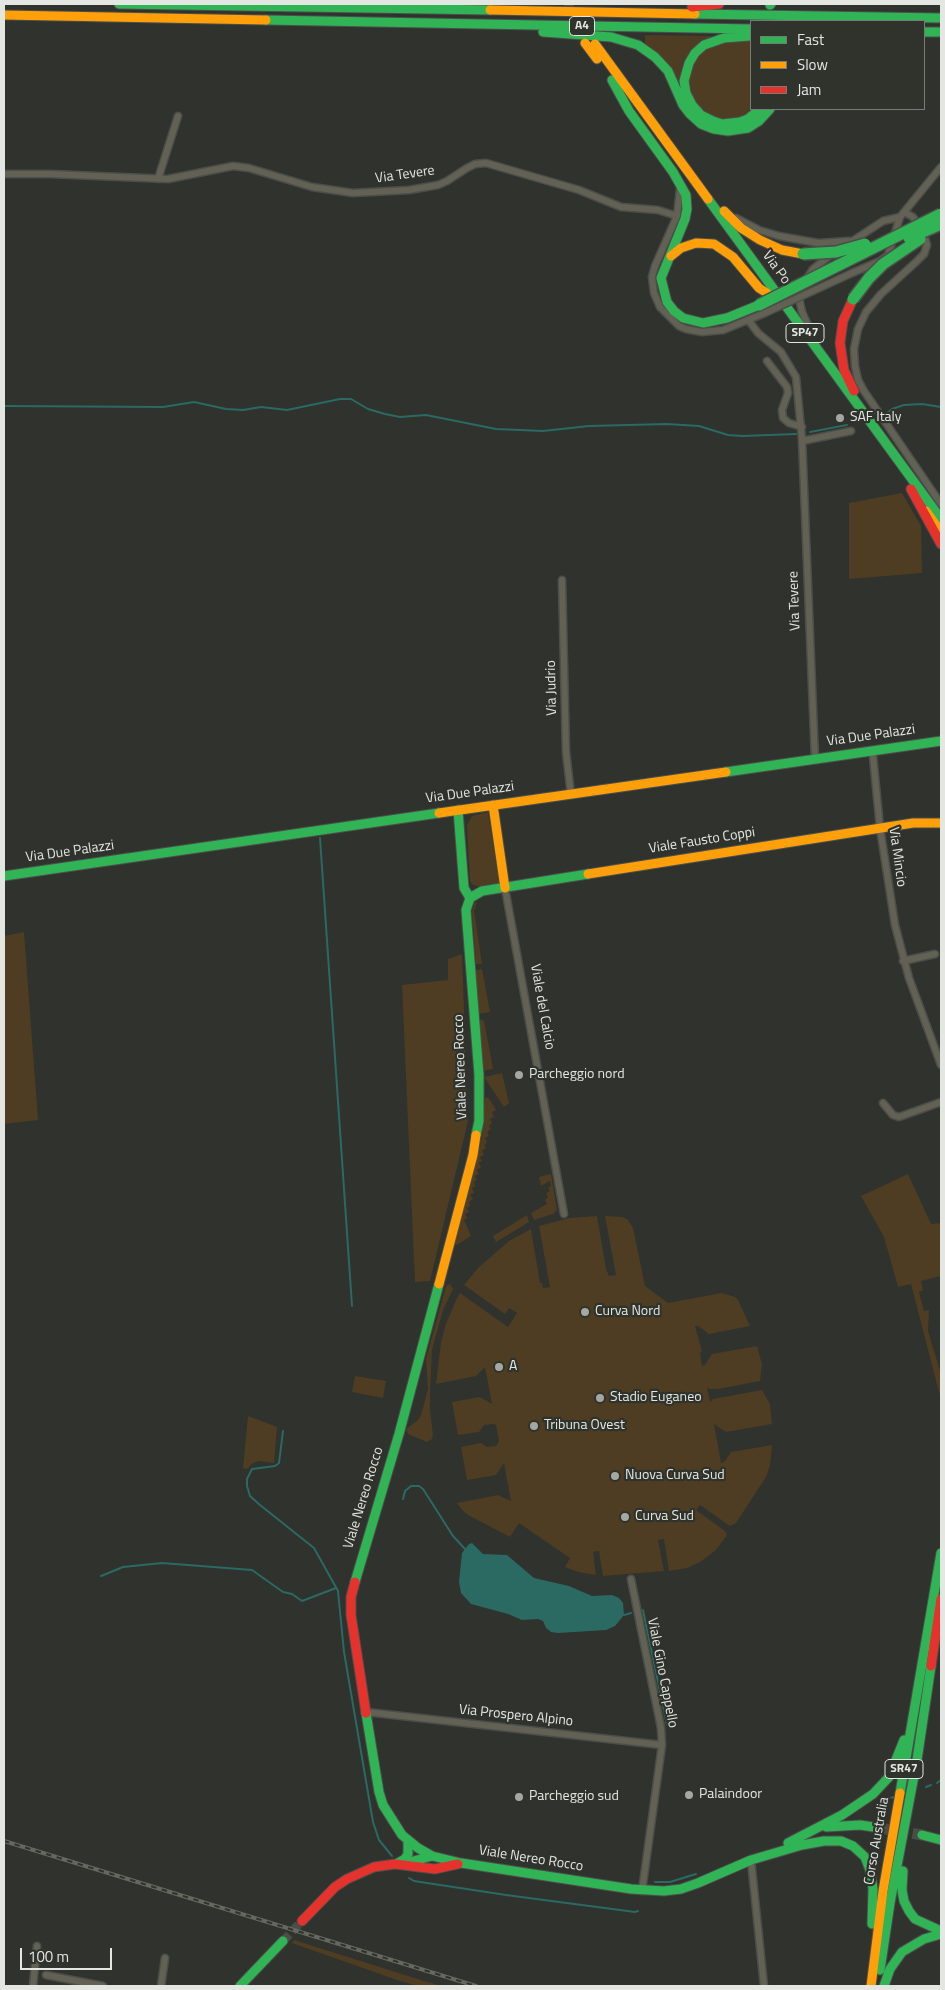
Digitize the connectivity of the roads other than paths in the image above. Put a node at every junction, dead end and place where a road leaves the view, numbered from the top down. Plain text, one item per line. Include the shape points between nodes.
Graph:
1 (119, 4) edge
2 (719, 4) edge
3 (636, 12) junction
4 (4, 15) edge
5 (941, 18) edge
6 (412, 23) junction
7 (750, 29) edge
8 (925, 32) edge
9 (941, 32) edge
10 (750, 36) edge
11 (612, 80) junction
12 (759, 110) edge
13 (769, 110) edge
14 (178, 116) dead end
15 (677, 156) junction
16 (941, 167) edge
17 (4, 174) edge
18 (158, 179) junction
19 (680, 182) junction
20 (723, 210) junction
21 (902, 214) junction
22 (941, 214) edge
23 (677, 216) junction
24 (941, 224) edge
25 (941, 228) edge
26 (855, 239) junction
27 (667, 259) junction
28 (831, 270) junction
29 (762, 309) junction
30 (780, 310) dead end
31 (749, 321) junction
32 (824, 360) junction
33 (767, 361) dead end
34 (802, 427) junction
35 (851, 432) dead end
36 (802, 441) junction
37 (894, 454) junction
38 (911, 489) junction
39 (940, 512) edge
40 (941, 532) edge
41 (941, 544) edge
42 (562, 580) dead end
43 (941, 741) edge
44 (873, 756) dead end
45 (815, 759) junction
46 (571, 795) junction
47 (493, 805) junction
48 (458, 810) junction
49 (941, 823) edge
50 (880, 828) junction
51 (4, 876) edge
52 (505, 888) junction
53 (470, 898) junction
54 (935, 954) dead end
55 (903, 960) junction
56 (941, 1065) edge
57 (941, 1102) edge
58 (883, 1103) dead end
59 (564, 1214) dead end
60 (941, 1553) edge
61 (630, 1579) dead end
62 (941, 1599) edge
63 (917, 1698) junction
64 (366, 1712) junction
65 (662, 1745) junction
66 (917, 1760) junction
67 (880, 1828) tunnel mouth
68 (817, 1829) junction
69 (922, 1835) tunnel mouth
70 (941, 1840) edge
71 (408, 1841) junction
72 (432, 1856) junction
73 (751, 1860) junction
74 (397, 1863) junction
75 (460, 1863) junction
76 (423, 1868) junction
77 (642, 1890) junction
78 (302, 1921) tunnel mouth
79 (941, 1932) edge
80 (283, 1941) tunnel mouth
81 (37, 1946) dead end
82 (165, 1958) dead end
83 (46, 1975) dead end
84 (33, 1986) edge
85 (102, 1986) edge
86 (161, 1986) edge
87 (240, 1986) edge
88 (764, 1986) edge
89 (870, 1986) edge
90 (878, 1986) edge
91 (884, 1986) edge

1 - 3 main road, A4
2 - 3 main road via 660,7
3 - 5 main road, A4
4 - 6 main road, A4
6 - 7 main road, A4
6 - 13 main road, A4 via 623,39 638,44 664,66 687,110 707,127 721,131 742,130 759,121
8 - 9 main road
10 - 12 main road via 724,38 704,45 689,63 684,81 692,105 713,121 722,124 740,122
11 - 15 main road, Via Po / SP47 via 590,43
11 - 19 main road
11 - 27 main road, Via Po / SP47 via 767,293 733,257 714,244 688,245
14 - 18 street
15 - 20 main road
15 - 32 main road, Via Po / SP47
16 - 21 street
17 - 18 street, Via Tevere
18 - 23 street, Via Tevere via 233,166 312,187 353,193 438,185 466,168 486,163 579,190 621,207 658,210
19 - 23 street
19 - 27 main road via 686,194 686,214
20 - 22 main road, bridge via 741,228 760,240 782,250 803,254 826,254 851,248
20 - 26 street via 759,230 779,236 825,244
21 - 26 street via 884,220
21 - 29 street, bridge via 888,255 880,261
21 - 39 street, Via Po via 913,217 924,232 927,245 924,254 866,312 858,328 855,366 864,391
22 - 28 main road, bridge
23 - 31 street via 652,277 660,307 679,326 694,331 723,330
24 - 28 main road, bridge
25 - 37 main road, bridge via 910,245 868,278 853,299 840,334 844,370
26 - 32 street via 813,269 801,288 802,312
27 - 29 main road via 662,278 663,291 671,308 683,318 712,322
28 - 29 main road, bridge
29 - 31 street
30 - 38 main road, SP47
31 - 34 street, Via Tevere via 790,364 796,377
32 - 37 main road, Via Po / SP47
33 - 34 street via 787,386 783,418
34 - 36 street, Via Tevere
35 - 36 street
36 - 45 street, Via Tevere
37 - 39 main road, Via Po / SP47
38 - 40 main road, SP47
38 - 41 main road, SP47
42 - 46 street, Via Judrio via 566,752
43 - 45 main road, Via Due Palazzi
44 - 50 street, Via Mincio
45 - 46 main road, Via Due Palazzi
46 - 47 main road, Via Due Palazzi
47 - 48 main road, Via Due Palazzi
47 - 52 main road, Viale del Calcio
48 - 51 main road, Via Due Palazzi
48 - 53 main road, Viale Nereo Rocco via 464,888
49 - 50 main road, Viale Fausto Coppi
50 - 52 main road, Viale Fausto Coppi
50 - 55 street, Via Mincio
52 - 53 main road, Viale Fausto Coppi via 482,891
52 - 59 street, Viale del Calcio
53 - 64 main road, Viale Nereo Rocco via 466,916 479,1075 479,1121 473,1155 402,1424 351,1597
54 - 55 street
55 - 56 street, Via Mincio
57 - 58 street via 898,1117
60 - 63 main road, Corso Australia / SR47
61 - 65 street, Viale Gino Cappello
62 - 66 main road, Corso Australia / SR47
63 - 68 main road via 896,1763 885,1783 865,1801
63 - 89 main road, Corso Australia / SR47
64 - 65 street, Via Prospero Alpino
64 - 71 main road, Viale Nereo Rocco via 383,1805
65 - 77 street, Viale Gino Cappello
66 - 79 main road via 902,1890 904,1902 915,1919
66 - 90 main road, Corso Australia / SR47
67 - 68 main road via 847,1825
68 - 73 main road
69 - 70 main road
71 - 72 main road, Viale Nereo Rocco
71 - 74 main road via 408,1854
72 - 74 main road
72 - 75 main road, Viale Nereo Rocco
72 - 76 main road via 430,1864
73 - 77 main road, Viale Nereo Rocco via 681,1888
73 - 88 street
73 - 89 main road via 824,1841 840,1841 859,1851 868,1863 873,1889
74 - 76 main road
74 - 78 main road via 374,1867 347,1879
75 - 76 main road via 443,1868
75 - 77 main road, Viale Nereo Rocco
79 - 91 main road via 902,1952 890,1969
80 - 87 main road
81 - 84 street
82 - 86 street
83 - 85 street

